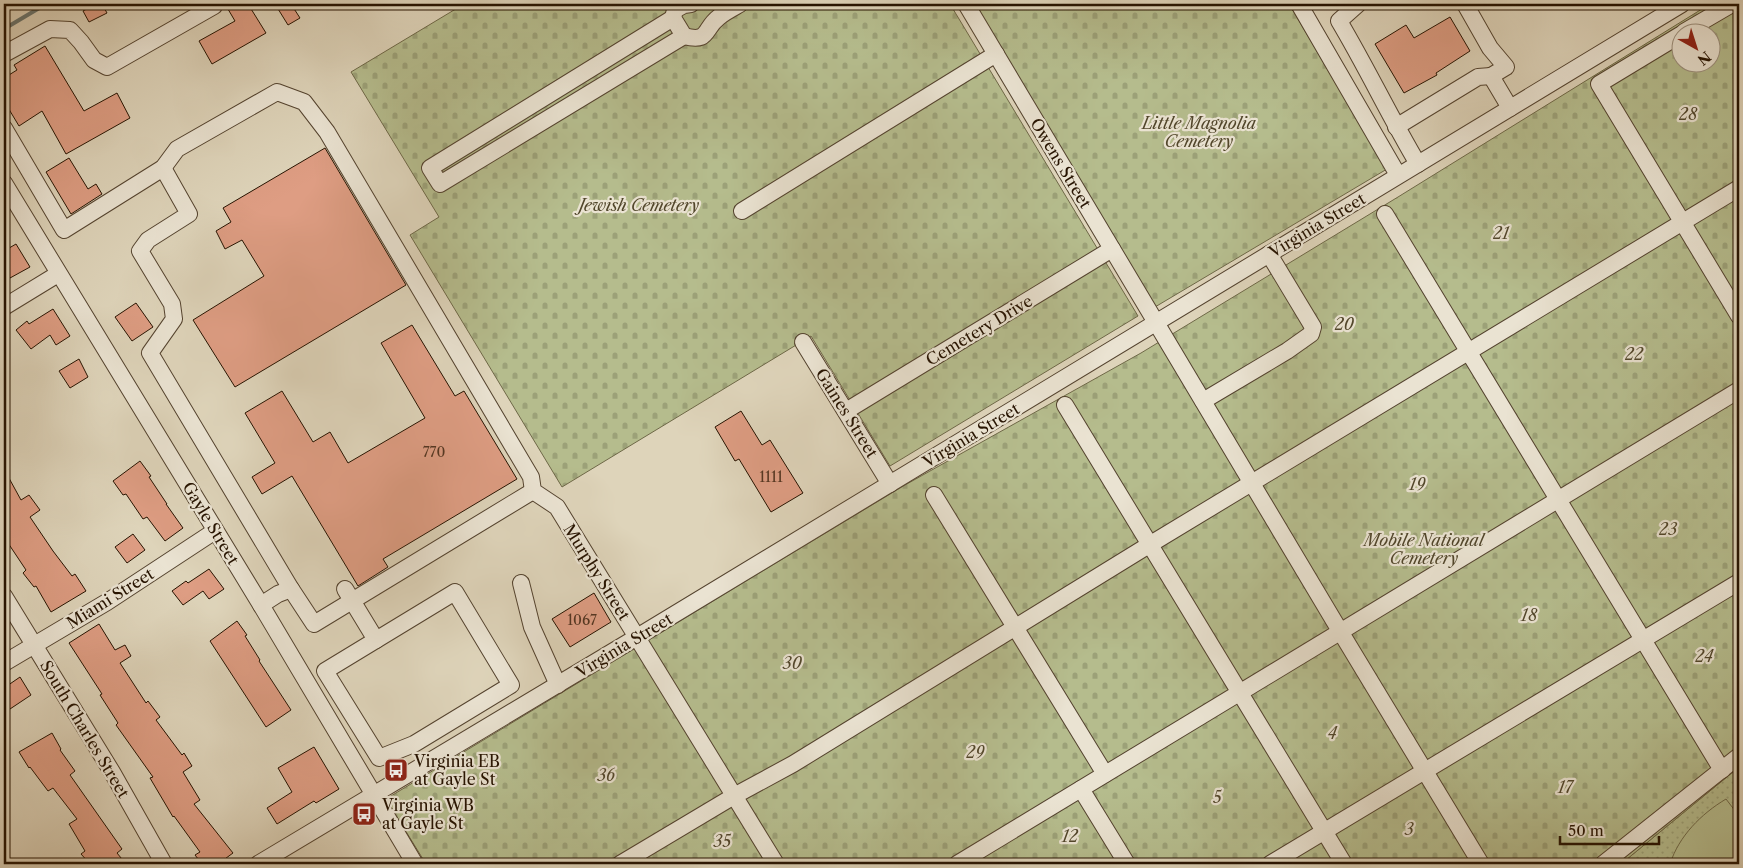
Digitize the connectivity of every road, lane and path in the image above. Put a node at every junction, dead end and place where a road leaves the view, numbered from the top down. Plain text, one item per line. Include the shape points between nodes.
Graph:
1 (691, 4) edge
2 (740, 4) edge
3 (966, 4) edge
4 (1299, 4) edge
5 (1358, 4) edge
6 (1465, 4) edge
7 (1682, 4) edge
8 (1732, 4) edge
9 (214, 6) dead end
10 (672, 18) junction
11 (1701, 22) edge
12 (684, 36) junction
13 (1670, 41) edge
14 (4, 54) edge
15 (996, 54) junction
16 (1364, 63) junction
17 (1491, 76) junction
18 (1343, 78) junction
19 (1510, 108) junction
20 (1396, 127) junction
21 (4, 128) edge
22 (1418, 164) junction
23 (163, 168) junction
24 (1398, 175) junction
25 (4, 183) edge
26 (1739, 188) edge
27 (742, 211) dead end
28 (1385, 214) dead end
29 (1682, 223) junction
30 (1112, 249) junction
31 (1269, 254) junction
32 (58, 274) junction
33 (4, 307) edge
34 (1739, 316) edge
35 (1156, 323) junction
36 (803, 342) dead end
37 (1468, 353) junction
38 (1739, 390) edge
39 (1203, 401) junction
40 (1065, 405) dead end
41 (846, 411) junction
42 (1252, 483) junction
43 (890, 484) junction
44 (533, 491) junction
45 (934, 495) dead end
46 (1557, 499) junction
47 (215, 530) junction
48 (1149, 545) junction
49 (1739, 582) edge
50 (521, 583) dead end
51 (291, 589) junction
52 (349, 595) junction
53 (4, 596) edge
54 (261, 605) junction
55 (1014, 628) junction
56 (1340, 631) junction
57 (637, 637) junction
58 (376, 640) junction
59 (1642, 640) junction
60 (34, 645) junction
61 (4, 664) edge
62 (558, 685) junction
63 (1240, 692) junction
64 (1739, 756) edge
65 (1424, 770) junction
66 (1722, 770) junction
67 (1105, 774) junction
68 (1081, 789) junction
69 (374, 795) junction
70 (734, 796) junction
71 (1324, 832) junction
72 (164, 864) edge
73 (258, 864) edge
74 (415, 864) edge
75 (620, 864) edge
76 (776, 864) edge
77 (957, 864) edge
78 (1127, 864) edge
79 (1270, 864) edge
80 (1344, 864) edge
81 (1481, 864) edge
82 (1603, 864) edge

1 - 10 street via 675,10
2 - 12 street via 718,17 703,37
3 - 15 street, Owens Street
4 - 18 street
5 - 16 street via 1339,21
6 - 17 street via 1490,48 1506,67
7 - 19 street, Virginia Street
8 - 11 street
9 - 14 street via 107,67 94,60 70,30 50,30
10 - 12 street
10 - 12 street via 430,168 440,184
13 - 29 street via 1599,84
15 - 27 street
15 - 30 street, Owens Street
16 - 18 street
16 - 20 street
17 - 19 street
17 - 20 street via 1478,77
18 - 24 street
19 - 22 street, Virginia Street
20 - 22 street
21 - 23 street via 64,230
22 - 24 street, Virginia Street
23 - 44 street via 177,149 277,92 304,102 327,132 531,477
23 - 51 street via 189,214 148,240 140,251 172,304 174,319 150,353
24 - 31 street, Virginia Street
25 - 32 street, Gayle Street
26 - 29 street
28 - 37 street
29 - 34 street
29 - 37 street
30 - 35 street, Owens Street
30 - 41 street, Cemetery Drive
31 - 35 street, Virginia Street
31 - 39 street via 1313,327 1311,334
32 - 33 street
32 - 47 street, Gayle Street
35 - 39 street, Owens Street
35 - 43 street, Virginia Street
36 - 41 street, Gaines Street
37 - 42 street
37 - 46 street
38 - 46 street
39 - 42 street, Owens Street
40 - 48 street
41 - 43 street, Gaines Street
42 - 48 street
42 - 56 street, Owens Street
43 - 57 street, Virginia Street
44 - 52 street
44 - 57 street, Murphy Street via 557,507
45 - 55 street
46 - 56 street
46 - 59 street
47 - 54 street, Gayle Street
47 - 60 street, Miami Street via 107,602
48 - 55 street
48 - 63 street
49 - 59 street
50 - 62 street via 532,627
51 - 52 street via 314,624
51 - 54 street
52 - 58 street
53 - 60 street, South Charles Street
54 - 69 street, Gayle Street
55 - 67 street
55 - 70 street via 793,764
56 - 63 street
56 - 65 street, Owens Street
57 - 62 street, Virginia Street
57 - 70 street, Murphy Street
58 - 58 street via 325,671 378,758 414,744 511,685 455,592
59 - 65 street
59 - 66 street
60 - 61 street, Miami Street
60 - 72 street, South Charles Street
62 - 69 street, Virginia Street
63 - 67 street
63 - 71 street
64 - 66 street
65 - 71 street
65 - 81 street, Owens Street
66 - 82 street
67 - 68 street
68 - 77 street
68 - 78 street
69 - 73 street, Virginia Street
69 - 74 street, Gayle Street
70 - 75 street
70 - 76 street, Murphy Street
71 - 79 street
71 - 80 street

